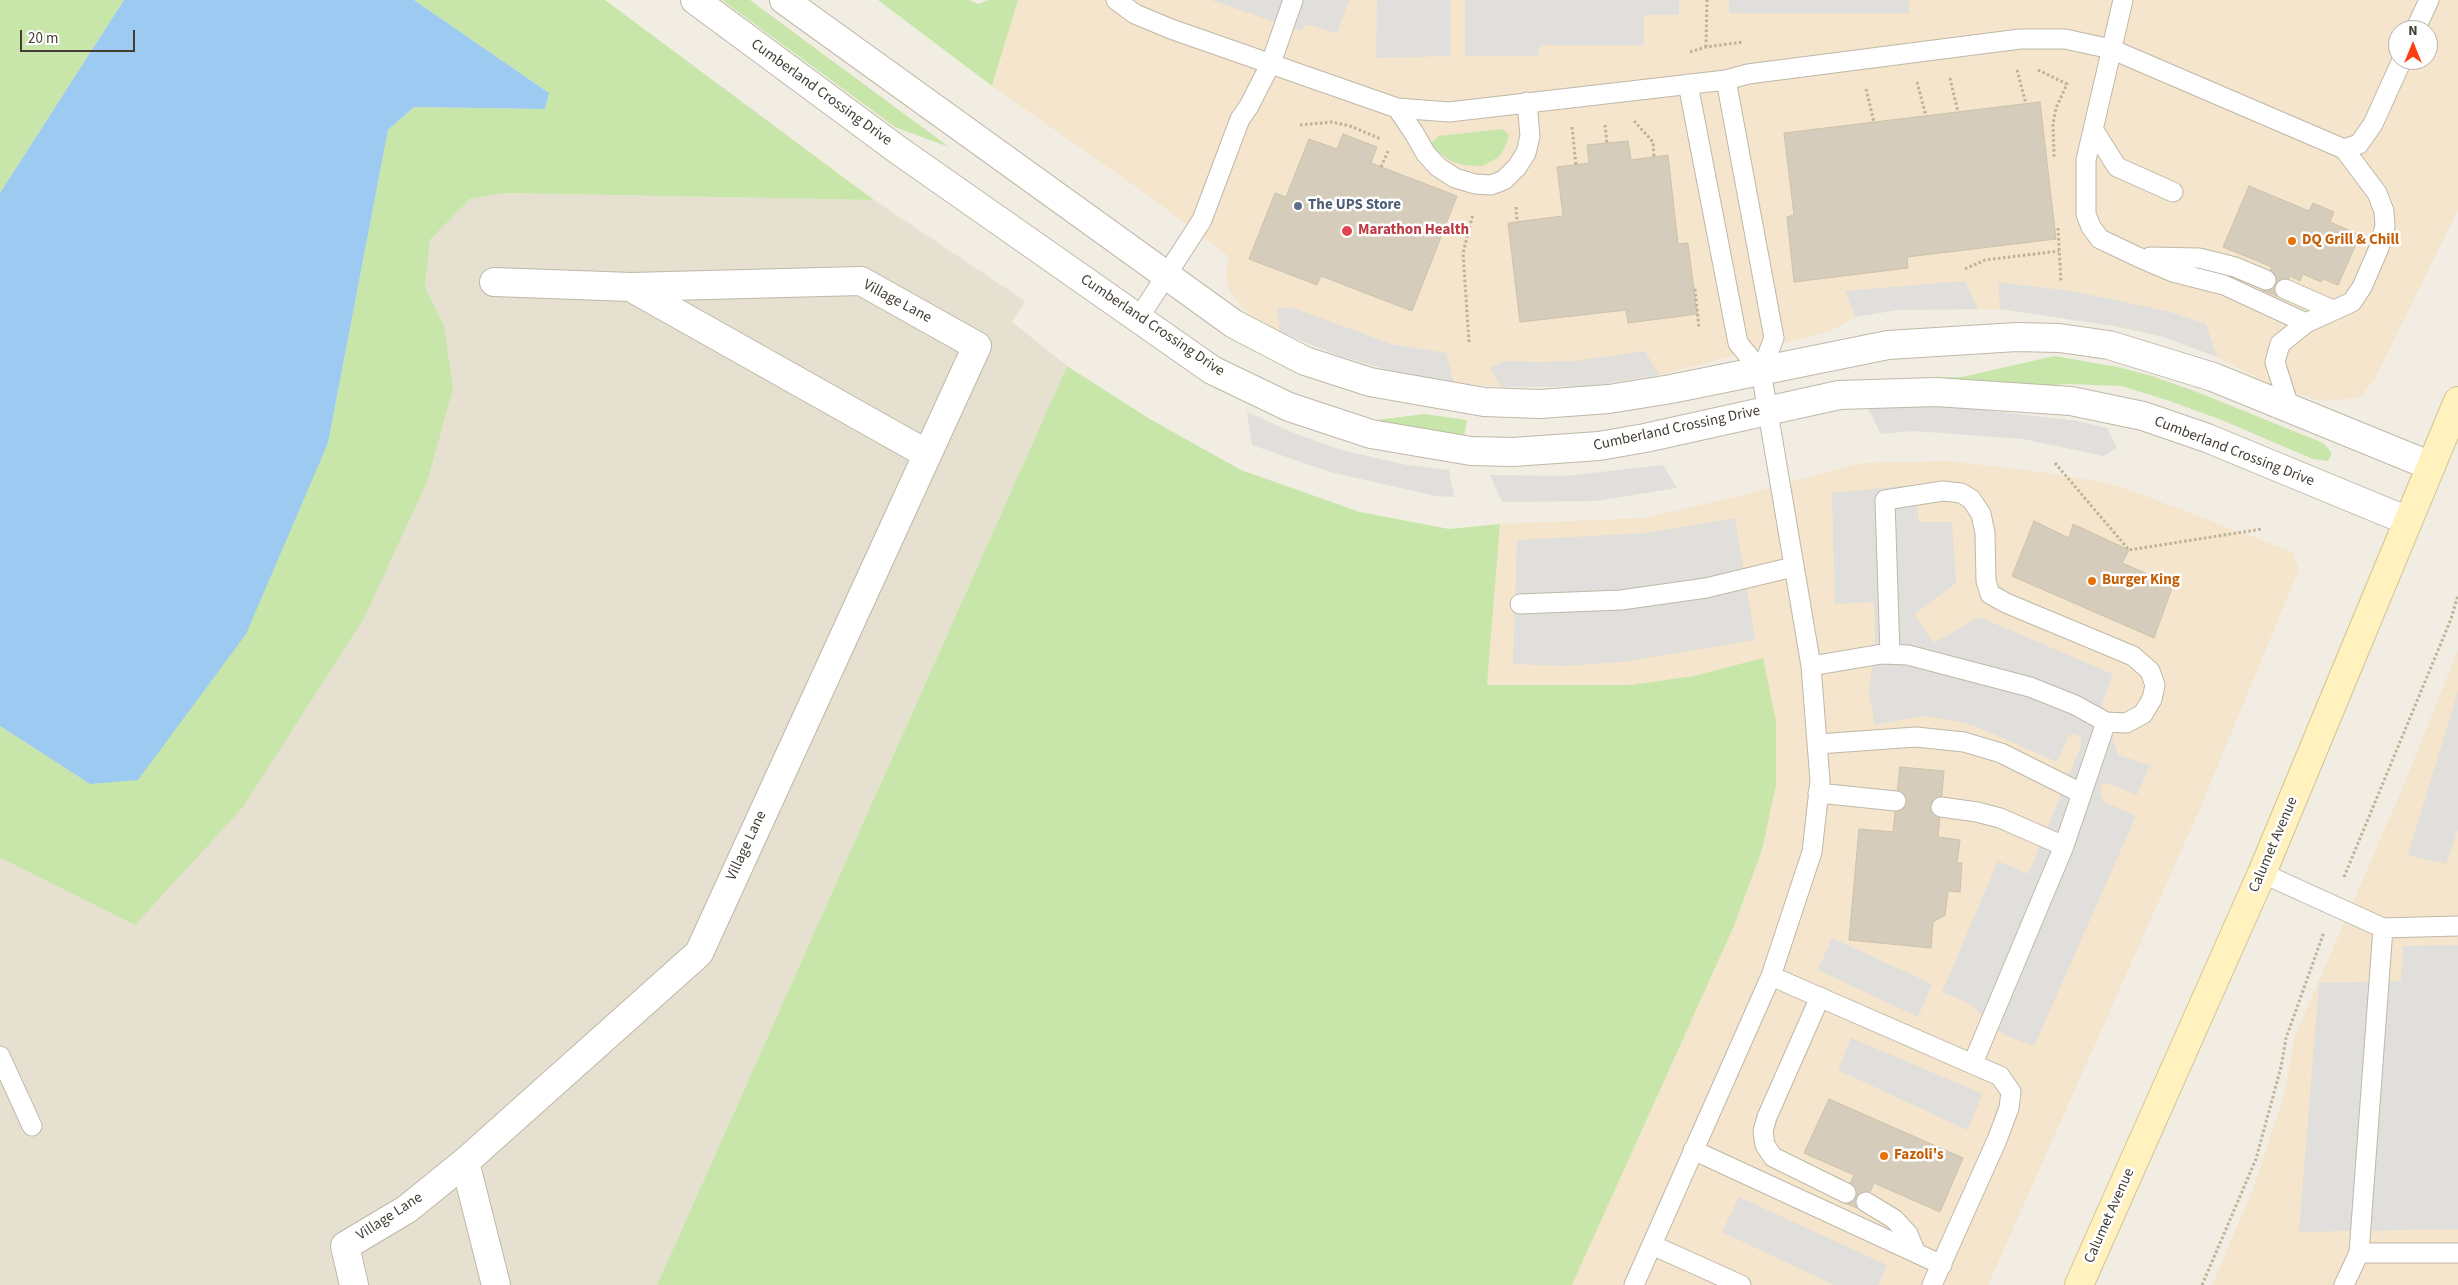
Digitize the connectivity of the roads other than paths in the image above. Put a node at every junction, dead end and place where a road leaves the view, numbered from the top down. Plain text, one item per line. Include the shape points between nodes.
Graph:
1 (695, 0) edge
2 (784, 0) edge
3 (1116, 0) edge
4 (1293, 0) edge
5 (2123, 0) edge
6 (2429, 0) edge
7 (2420, 20) edge
8 (2111, 49) junction
9 (1271, 63) junction
10 (2397, 70) edge
11 (1726, 80) junction
12 (1688, 84) junction
13 (1527, 102) junction
14 (1397, 108) junction
15 (2093, 129) junction
16 (2344, 149) junction
17 (2173, 192) dead end
18 (2138, 257) junction
19 (1167, 277) junction
20 (2266, 280) dead end
21 (494, 282) dead end
22 (631, 287) junction
23 (2285, 289) dead end
24 (2333, 310) junction
25 (1138, 319) junction
26 (2306, 323) junction
27 (1761, 371) junction
28 (2458, 401) edge
29 (1768, 410) junction
30 (2290, 410) junction
31 (926, 454) junction
32 (2431, 466) junction
33 (2408, 521) junction
34 (1793, 567) junction
35 (1520, 604) dead end
36 (1890, 654) junction
37 (1811, 666) junction
38 (2106, 722) junction
39 (1818, 744) junction
40 (1818, 792) junction
41 (2081, 792) junction
42 (1896, 801) dead end
43 (1941, 807) dead end
44 (2064, 846) junction
45 (2262, 873) junction
46 (2458, 926) edge
47 (2383, 928) junction
48 (1771, 976) junction
49 (1820, 997) junction
50 (0, 1056) edge
51 (1973, 1063) junction
52 (32, 1126) dead end
53 (1694, 1150) junction
54 (465, 1162) junction
55 (1846, 1193) dead end
56 (1866, 1202) dead end
57 (1652, 1245) junction
58 (1915, 1251) junction
59 (2360, 1254) junction
60 (2458, 1254) edge
61 (1942, 1265) junction
62 (354, 1285) edge
63 (496, 1285) edge
64 (1634, 1285) edge
65 (1741, 1285) edge
66 (1932, 1285) edge
67 (2079, 1285) edge
68 (2344, 1285) edge

1 - 25 street, Cumberland Crossing Drive via 898,150
2 - 19 street
3 - 9 lane via 1134,14
4 - 9 lane
5 - 8 lane
6 - 7 lane
8 - 11 lane via 2065,39 2020,39 1748,74
8 - 15 lane
8 - 16 lane
9 - 14 lane
9 - 19 lane via 1240,119 1202,220
10 - 16 lane via 2373,124 2360,144
11 - 12 lane
11 - 27 lane via 1774,338
12 - 13 lane
12 - 27 lane via 1738,343
13 - 14 lane via 1449,112
13 - 14 lane via 1530,136 1526,152 1504,180 1491,185 1455,178 1438,167
15 - 17 lane via 2117,167
15 - 18 lane via 2086,160 2086,214 2100,238
16 - 24 lane via 2377,193 2384,211 2385,226 2362,287 2352,302
18 - 20 lane via 2199,258
18 - 26 lane via 2173,272 2224,285
19 - 25 lane
19 - 27 street via 1234,324 1305,361 1370,382 1436,395 1484,402 1540,404 1609,399
21 - 22 street, Village Lane
22 - 31 street, Village Lane
22 - 31 street, Village Lane via 861,281 977,346
23 - 24 lane
24 - 26 lane
25 - 29 street, Cumberland Crossing Drive via 1212,370 1290,407 1371,434 1420,444 1471,451 1581,448 1645,438
26 - 30 lane via 2280,344 2276,354 2276,371
27 - 29 lane
27 - 30 street via 1888,345 2017,337 2059,338 2109,345 2151,357 2213,377
28 - 32 main road, Calumet Avenue
29 - 33 street, Cumberland Crossing Drive via 1839,395 1926,392 2071,401 2143,416 2206,438
29 - 34 lane
30 - 32 street
31 - 54 street, Village Lane via 699,953
32 - 33 main road, Calumet Avenue
33 - 45 main road, Calumet Avenue
34 - 35 lane via 1696,590 1621,600
34 - 37 lane
36 - 37 lane
36 - 38 lane via 1908,654 2030,687
36 - 38 lane via 1885,500 1943,492 1961,493 1972,498 1981,514 1986,532 1986,581 1990,594 2133,656 2150,671 2155,685 2152,700 2143,714 2126,723
37 - 39 lane
38 - 41 lane
39 - 40 lane
39 - 41 lane via 1916,737 1964,742 2001,753
40 - 42 lane
40 - 48 lane via 1812,852
41 - 44 lane
43 - 44 lane via 2000,818
44 - 51 lane
45 - 47 lane
45 - 67 main road, Calumet Avenue
46 - 47 lane
47 - 59 lane
48 - 49 lane
48 - 53 lane
49 - 51 lane
49 - 55 lane via 1763,1132 1765,1145 1773,1157
50 - 52 lane
51 - 61 lane via 2000,1076 2010,1092 2009,1108
53 - 57 lane
53 - 58 lane
54 - 62 street, Village Lane via 407,1209 345,1246
54 - 63 street
56 - 58 lane via 1894,1219 1908,1234
57 - 64 lane
57 - 65 lane
58 - 61 lane
59 - 60 lane
59 - 68 lane
61 - 66 lane

